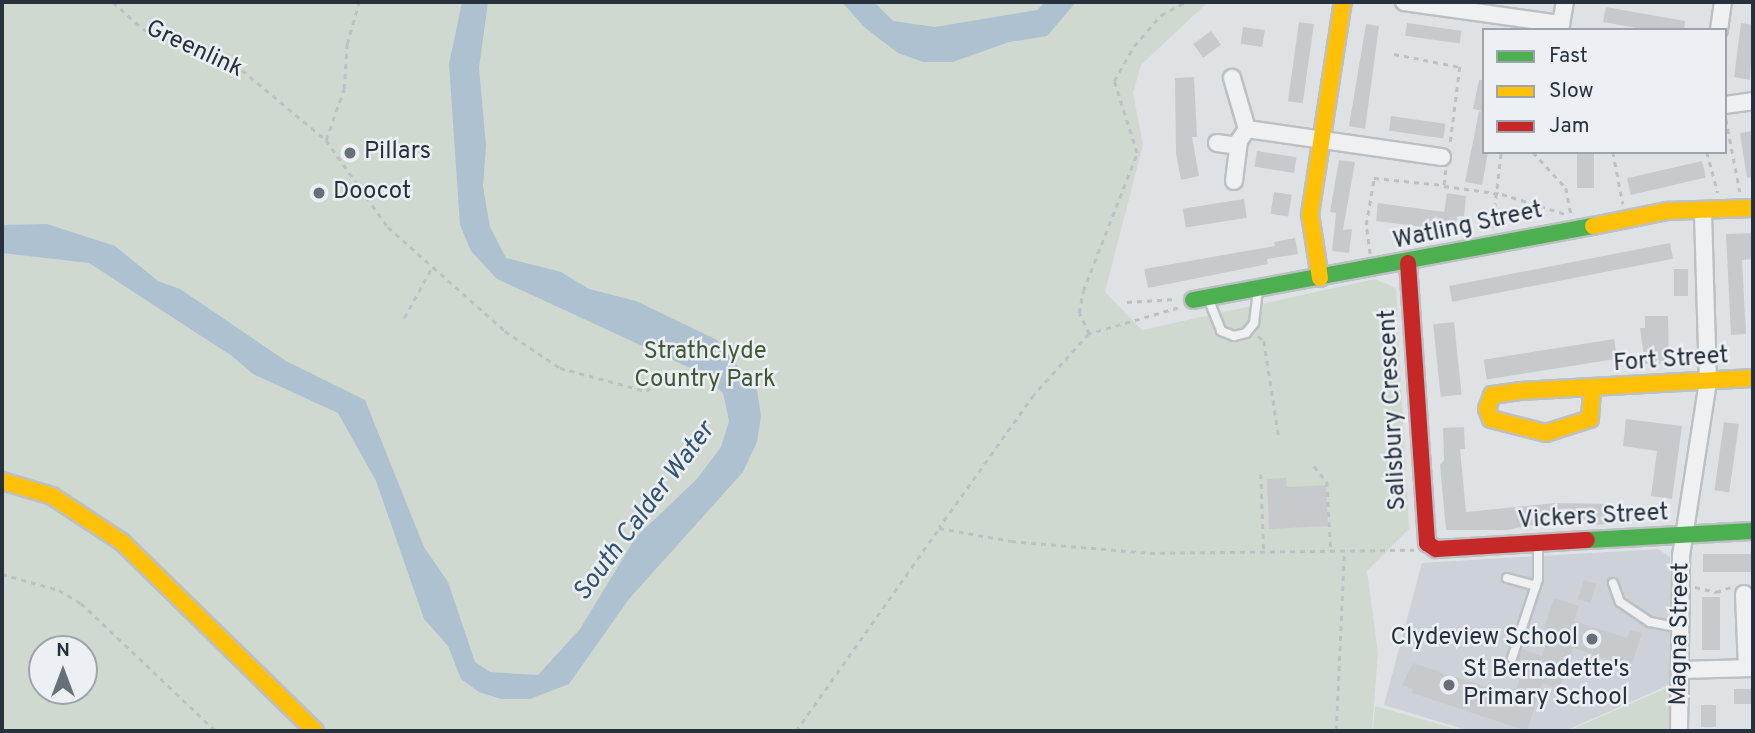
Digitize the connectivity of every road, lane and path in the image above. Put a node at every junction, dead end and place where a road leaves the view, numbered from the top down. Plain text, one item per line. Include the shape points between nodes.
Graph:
1 (113, 2) edge
2 (359, 2) edge
3 (1185, 2) edge
4 (1343, 2) edge
5 (1404, 2) edge
6 (1565, 2) edge
7 (1723, 2) edge
8 (1452, 5) edge
9 (1529, 26) edge
10 (1719, 28) edge
11 (1394, 54) dead end
12 (1232, 78) dead end
13 (1753, 101) edge
14 (1727, 105) edge
15 (1727, 124) edge
16 (1247, 129) junction
17 (1323, 138) junction
18 (326, 140) junction
19 (1217, 143) dead end
20 (1238, 146) junction
21 (1502, 154) edge
22 (1535, 154) edge
23 (1613, 154) edge
24 (1708, 154) edge
25 (1442, 158) dead end
26 (1234, 181) dead end
27 (1444, 186) junction
28 (1495, 193) junction
29 (1720, 199) dead end
30 (1747, 203) edge
31 (1703, 210) junction
32 (1585, 215) dead end
33 (1572, 216) junction
34 (1626, 218) junction
35 (1495, 245) junction
36 (1370, 257) dead end
37 (1408, 263) junction
38 (431, 268) junction
39 (1320, 278) junction
40 (1258, 289) junction
41 (1195, 301) junction
42 (1127, 302) dead end
43 (404, 318) dead end
44 (1250, 328) junction
45 (1089, 334) junction
46 (665, 377) dead end
47 (1753, 378) edge
48 (1708, 382) junction
49 (1591, 390) junction
50 (1279, 438) dead end
51 (1314, 467) dead end
52 (1261, 474) dead end
53 (2, 481) edge
54 (939, 528) junction
55 (1753, 531) edge
56 (1683, 536) junction
57 (1538, 544) junction
58 (1436, 549) junction
59 (1331, 552) junction
60 (1344, 552) junction
61 (1264, 554) junction
62 (2, 574) edge
63 (1507, 578) dead end
64 (1614, 583) dead end
65 (1681, 584) junction
66 (1536, 586) junction
67 (1744, 590) joint
68 (1681, 629) junction
69 (1511, 658) dead end
70 (1750, 668) edge
71 (1681, 670) junction
72 (216, 731) edge
73 (315, 731) edge
74 (796, 731) edge
75 (1336, 731) edge
76 (1679, 731) edge

1 - 18 path, Greenlink via 143,29 242,70
2 - 18 path via 347,44 344,89
3 - 45 path via 1161,15 1134,46 1114,81 1135,137 1136,153 1083,291 1079,313
4 - 17 street
5 - 8 street
6 - 9 street via 1561,24
7 - 10 street
8 - 9 street
11 - 27 path via 1460,67
12 - 16 street
13 - 14 street
15 - 30 path
16 - 17 street
16 - 20 street
17 - 25 street
17 - 39 street via 1310,214
18 - 38 path, Greenlink via 388,227
19 - 20 street
20 - 26 street
21 - 28 path
22 - 33 path via 1566,187
23 - 34 path
24 - 29 path
27 - 28 path
27 - 36 path via 1374,178 1366,225
28 - 33 path
28 - 35 path via 1490,218
30 - 31 street, Watling Street
31 - 34 street, Watling Street
31 - 48 street, Magna Street
32 - 33 path
34 - 35 street, Watling Street
35 - 37 street, Watling Street
37 - 39 street, Watling Street
37 - 58 street, Salisbury Crescent via 1423,534
38 - 43 path
38 - 46 path, Greenlink via 505,331 560,368 646,391
39 - 40 street, Watling Street
40 - 41 street, Watling Street
40 - 44 lane via 1258,312
41 - 42 path via 1156,297
41 - 44 lane via 1222,331 1234,336
41 - 45 path
44 - 50 path via 1264,341
45 - 54 path via 1034,395
47 - 48 street, Fort Street
48 - 49 street, Fort Street
48 - 56 street, Magna Street
49 - 49 street, Fort Street via 1590,419 1546,433 1491,419 1487,409 1492,395
51 - 59 path via 1327,482
52 - 61 path
53 - 73 street via 52,496 122,542
54 - 61 path via 1011,541 1150,553
54 - 74 path
55 - 56 street, Vickers Street
56 - 57 street, Vickers Street
56 - 65 street, Magna Street
57 - 58 street, Vickers Street
57 - 66 lane
58 - 60 path
59 - 60 path
59 - 61 path
60 - 75 path
62 - 72 path via 59,590 81,603
63 - 66 lane
64 - 68 lane via 1620,602 1650,622
65 - 67 path via 1716,592
65 - 68 street, Magna Street
66 - 69 lane
67 - 70 street
68 - 71 street, Magna Street
70 - 71 street
71 - 76 street, Magna Street

